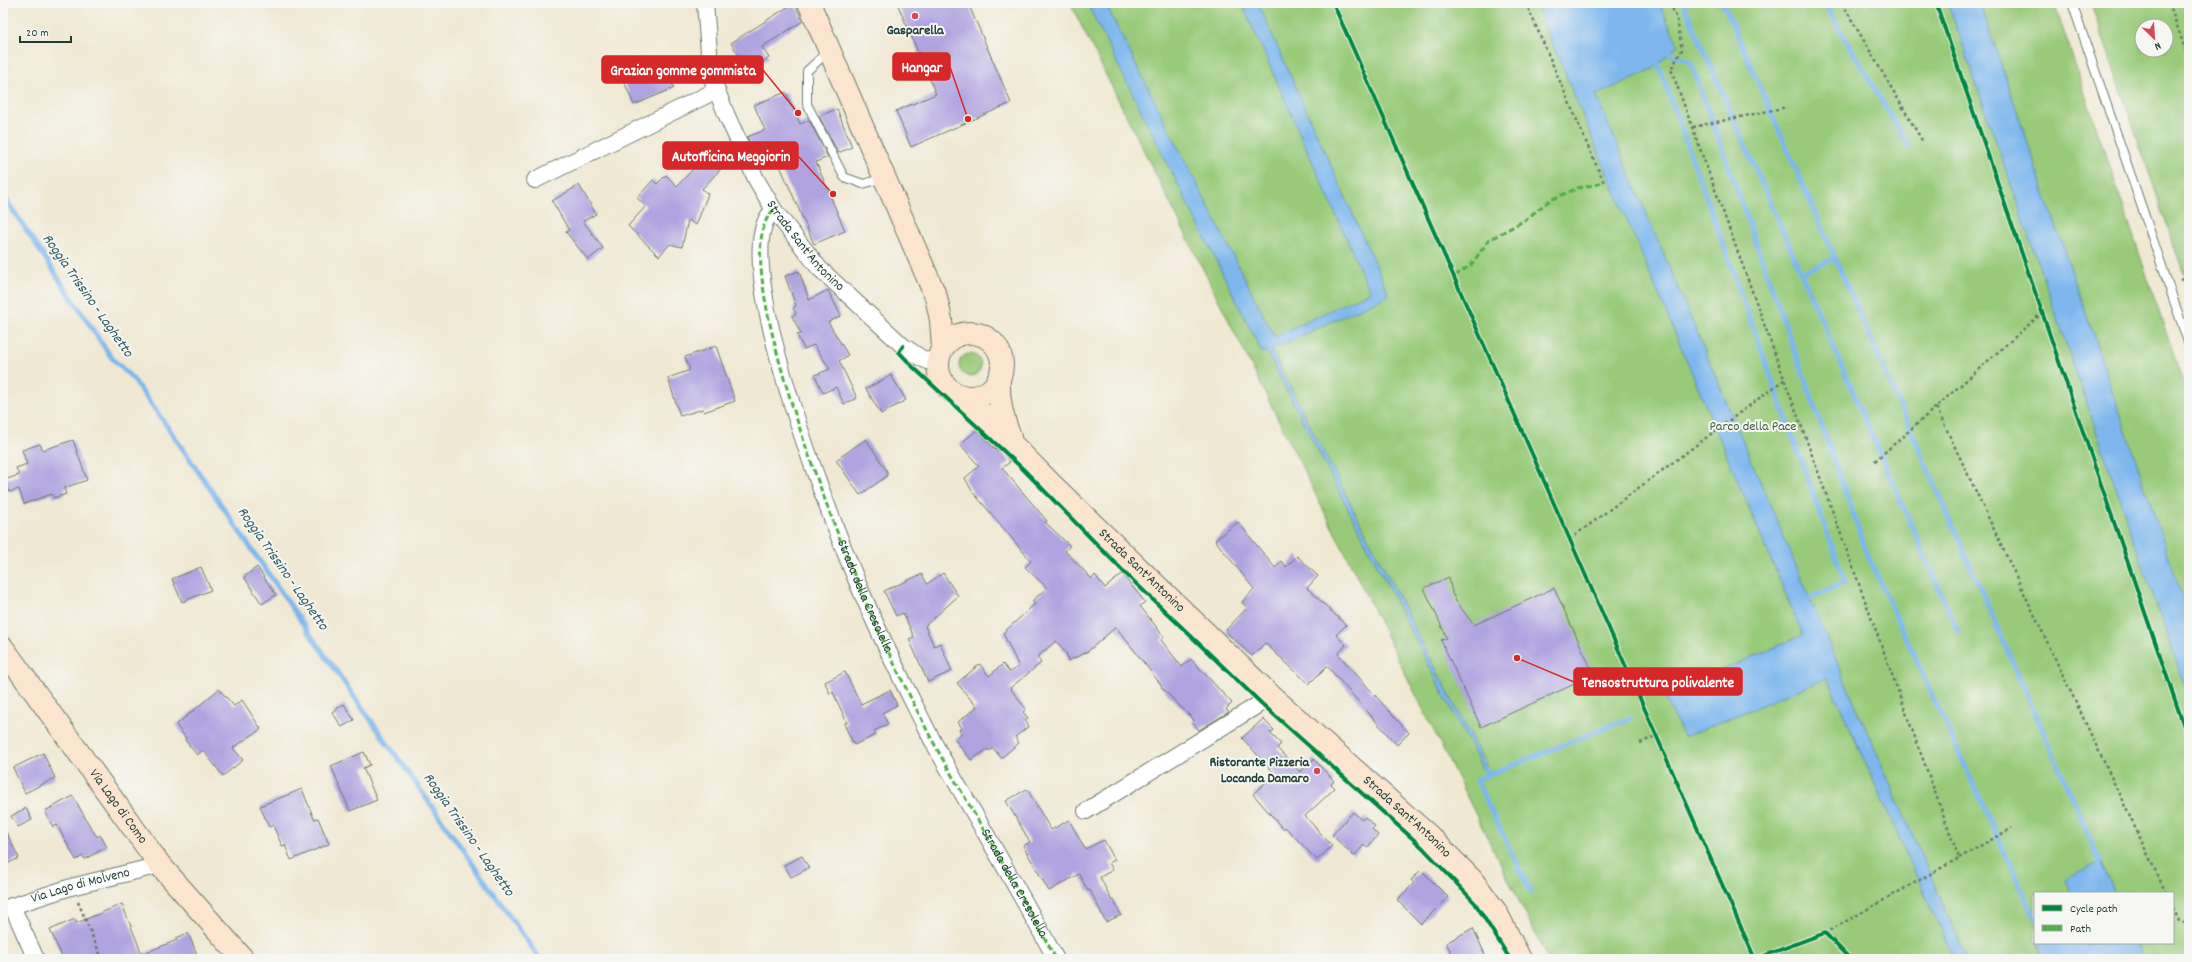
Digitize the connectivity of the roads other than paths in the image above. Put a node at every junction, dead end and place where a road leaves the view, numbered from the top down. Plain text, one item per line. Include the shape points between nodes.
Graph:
1 (705, 3) edge
2 (809, 3) edge
3 (2072, 3) edge
4 (832, 53) junction
5 (717, 90) junction
6 (885, 177) junction
7 (535, 180) dead end
8 (774, 210) junction
9 (936, 297) junction
10 (979, 334) junction
11 (2189, 345) edge
12 (941, 356) junction
13 (999, 378) junction
14 (966, 397) junction
15 (1014, 445) junction
16 (3, 648) edge
17 (1270, 695) junction
18 (1086, 811) dead end
19 (160, 865) junction
20 (8, 908) edge
21 (36, 959) edge
22 (243, 959) edge
23 (1056, 959) edge
24 (1520, 959) edge

1 - 5 street, Strada Sant'Antonino via 711,76
2 - 4 main road, Strada Sant'Antonino
3 - 11 lane
4 - 6 main road, Strada Sant'Antonino
4 - 6 lane via 822,57 807,71 808,104 844,177 863,184
5 - 7 street
5 - 8 street, Strada Sant'Antonino via 753,172
6 - 9 main road, Strada Sant'Antonino
8 - 12 street, Strada Sant'Antonino via 818,268 903,346 921,358
8 - 23 street, Strada della Cresolella via 769,213 761,229 759,247 767,316 819,485 859,586 923,724
9 - 10 main road, Strada Sant'Antonino via 955,317
9 - 12 main road, Strada Sant'Antonino via 941,320
10 - 12 main road via 959,335 950,340
10 - 13 main road, Strada Sant'Antonino via 989,339 1001,357 1002,368
12 - 14 main road, Strada Sant'Antonino via 939,374 946,386
13 - 14 main road via 986,393
13 - 15 main road, Strada Sant'Antonino via 1001,416
14 - 15 main road, Strada Sant'Antonino
15 - 17 main road, Strada Sant'Antonino via 1052,485
16 - 19 main road, Via Lago di Como
17 - 18 street
17 - 24 main road, Strada Sant'Antonino via 1429,836 1472,880 1496,912
19 - 20 street, Via Lago di Molveno via 71,887
19 - 22 main road, Via Lago di Como
20 - 21 street

